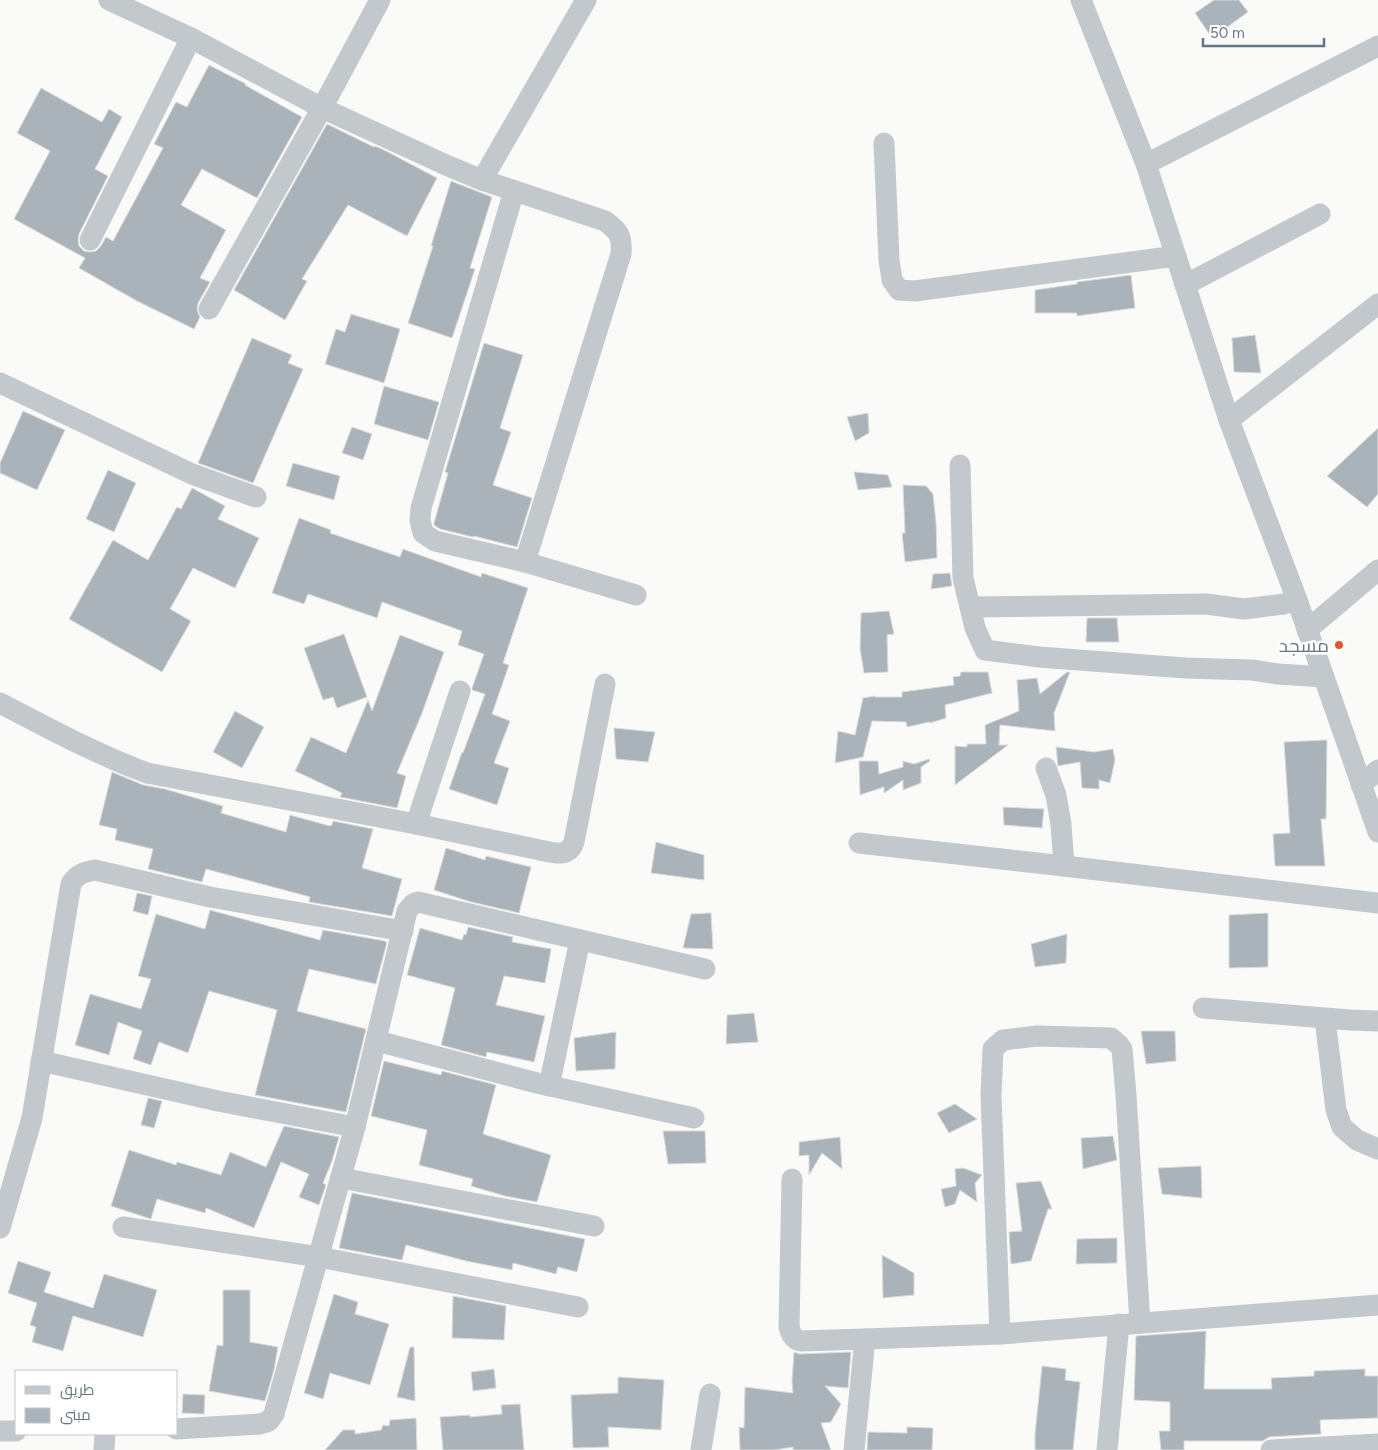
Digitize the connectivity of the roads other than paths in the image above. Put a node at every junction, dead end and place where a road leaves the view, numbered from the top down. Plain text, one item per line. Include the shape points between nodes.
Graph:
1 (109, 0) edge
2 (380, 0) edge
3 (586, 0) edge
4 (1081, 0) edge
5 (191, 38) junction
6 (1378, 46) edge
7 (322, 108) junction
8 (884, 143) dead end
9 (1146, 164) junction
10 (482, 180) junction
11 (514, 191) junction
12 (1320, 214) dead end
13 (90, 240) dead end
14 (1176, 256) junction
15 (1185, 285) junction
16 (1378, 304) edge
17 (209, 309) dead end
18 (0, 383) edge
19 (1229, 420) junction
20 (960, 465) dead end
21 (256, 497) dead end
22 (524, 562) junction
23 (1378, 570) edge
24 (636, 595) dead end
25 (1297, 600) junction
26 (970, 606) junction
27 (1307, 630) junction
28 (1324, 677) junction
29 (605, 684) dead end
30 (460, 691) dead end
31 (0, 703) edge
32 (1046, 768) dead end
33 (1378, 770) edge
34 (1361, 785) junction
35 (416, 824) junction
36 (1378, 832) edge
37 (859, 843) dead end
38 (1064, 866) junction
39 (1378, 903) edge
40 (403, 932) junction
41 (580, 940) junction
42 (705, 969) dead end
43 (1204, 1008) dead end
44 (1325, 1019) junction
45 (1378, 1021) edge
46 (377, 1041) junction
47 (41, 1061) junction
48 (549, 1086) junction
49 (694, 1118) dead end
50 (355, 1127) junction
51 (1378, 1148) edge
52 (341, 1178) junction
53 (792, 1180) dead end
54 (594, 1226) dead end
55 (0, 1228) edge
56 (123, 1228) dead end
57 (319, 1257) junction
58 (1378, 1305) edge
59 (578, 1307) dead end
60 (1130, 1323) junction
61 (1000, 1334) junction
62 (865, 1339) junction
63 (710, 1394) dead end
64 (178, 1429) edge
65 (0, 1431) edge
66 (15, 1431) edge
67 (105, 1435) edge
68 (1378, 1444) edge
69 (104, 1450) edge
70 (701, 1450) edge
71 (854, 1450) edge
72 (1107, 1450) edge
73 (1271, 1450) edge

1 - 5 street
2 - 7 street
3 - 10 street
4 - 9 street
5 - 7 street
5 - 13 street
6 - 9 street
7 - 10 street
7 - 17 street
8 - 14 street via 889,260 892,280 899,290 915,291
9 - 14 street
10 - 11 street
11 - 22 street via 606,221 618,231 622,243 622,254
11 - 22 street via 420,520 423,532 435,540
12 - 15 street
14 - 15 street
15 - 19 street
16 - 19 street
18 - 21 street via 192,474
19 - 25 street
20 - 26 street via 963,578
22 - 24 street
23 - 27 street
25 - 26 street via 1244,610 1206,604
25 - 27 street
26 - 28 street via 985,650 1039,657
27 - 28 street
28 - 34 street
29 - 35 street via 571,849 556,853
30 - 35 street
31 - 35 street via 86,748 147,773
32 - 38 street via 1056,794
33 - 34 street
34 - 36 street
37 - 38 street
38 - 39 street
40 - 41 street via 407,911 418,902
40 - 46 street
40 - 47 street via 210,897 95,870 82,873 71,884
41 - 42 street
41 - 48 street
43 - 44 street
44 - 45 street
44 - 51 street via 1336,1110 1342,1127 1357,1140
46 - 48 street
46 - 50 street
47 - 50 street via 218,1101
47 - 55 street via 32,1118
48 - 49 street
50 - 52 street
52 - 54 street
52 - 57 street
53 - 62 street via 789,1327 792,1335 800,1341
56 - 57 street
57 - 59 street
57 - 64 street via 274,1414 269,1421
58 - 60 street
60 - 61 street
60 - 61 street via 1122,1050 1111,1038 1037,1036 1003,1040 993,1049 991,1095
60 - 72 street
61 - 62 street
62 - 71 street
63 - 70 street
65 - 66 street
67 - 69 street
68 - 73 street

